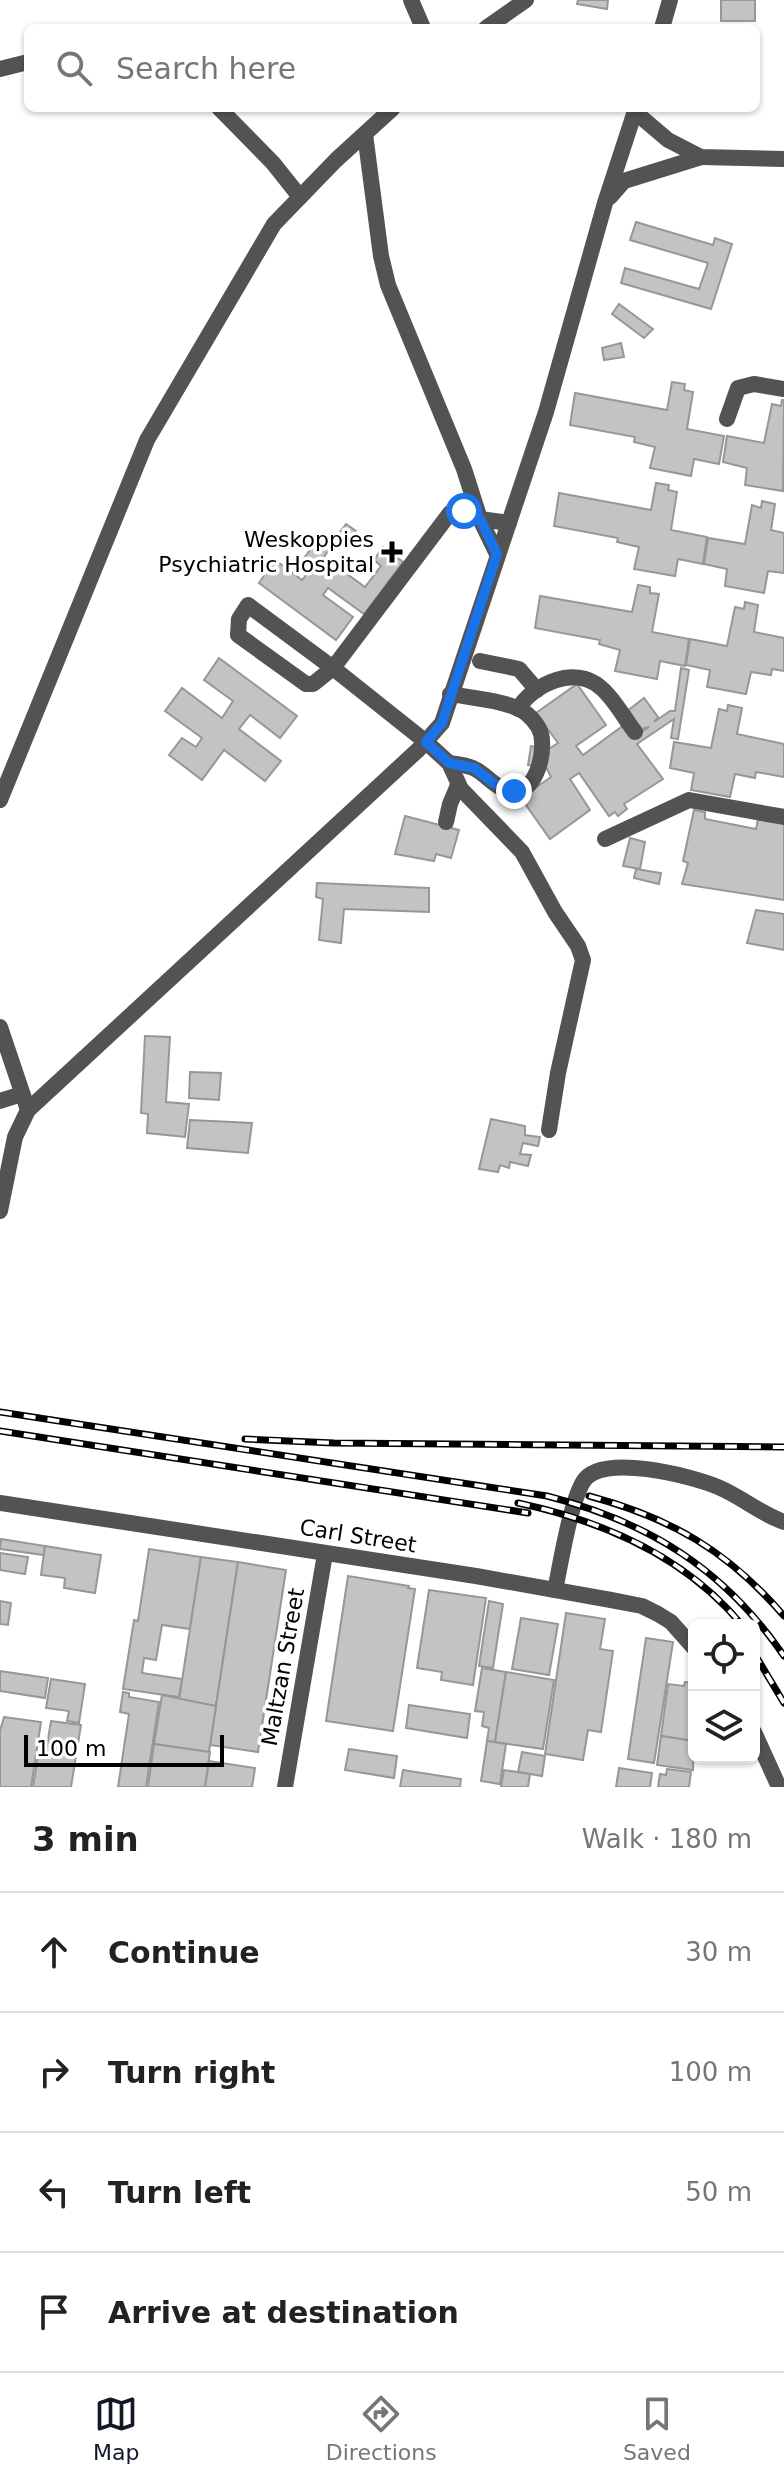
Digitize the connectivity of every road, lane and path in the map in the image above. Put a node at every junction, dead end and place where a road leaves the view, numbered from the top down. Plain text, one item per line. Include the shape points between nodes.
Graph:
1 (411, 0) edge
2 (526, 0) edge
3 (670, 0) edge
4 (421, 24) edge
5 (492, 24) edge
6 (663, 24) edge
7 (24, 63) edge
8 (0, 69) edge
9 (223, 112) edge
10 (389, 112) edge
11 (635, 112) edge
12 (638, 112) edge
13 (365, 134) junction
14 (701, 157) junction
15 (784, 159) edge
16 (300, 197) junction
17 (605, 203) junction
18 (784, 389) edge
19 (727, 419) dead end
20 (480, 519) junction
21 (509, 523) junction
22 (497, 554) junction
23 (480, 661) dead end
24 (333, 668) junction
25 (537, 690) junction
26 (450, 694) junction
27 (518, 709) junction
28 (635, 732) dead end
29 (426, 742) junction
30 (449, 763) junction
31 (458, 785) junction
32 (0, 800) edge
33 (784, 817) edge
34 (446, 822) dead end
35 (605, 839) dead end
36 (0, 1027) edge
37 (22, 1094) junction
38 (0, 1101) edge
39 (28, 1110) junction
40 (549, 1130) dead end
41 (4, 1172) edge
42 (0, 1211) edge
43 (0, 1503) edge
44 (784, 1522) edge
45 (325, 1554) junction
46 (555, 1590) junction
47 (688, 1641) edge
48 (760, 1745) edge
49 (285, 1787) edge
50 (779, 1787) edge

1 - 4 street
2 - 5 street
3 - 6 street
7 - 8 street
9 - 16 street
10 - 13 street
11 - 17 street
12 - 14 street via 668,140
13 - 16 street
13 - 20 street via 388,285
14 - 15 street
14 - 17 street via 624,181
16 - 32 street via 274,224 147,440
17 - 21 street
18 - 19 street via 754,384 738,388
20 - 21 street
20 - 22 street
20 - 24 street via 464,511 450,513
21 - 22 street
22 - 26 street
23 - 25 street via 519,669
24 - 24 street via 248,605 239,619 238,635 306,684
24 - 29 street
25 - 27 street
25 - 28 street via 557,679 595,684
26 - 27 street
26 - 29 street via 442,723
27 - 30 street via 535,723 542,742 530,784 510,790 474,768
29 - 30 street
29 - 39 street
30 - 31 street
31 - 34 street
31 - 40 street via 522,852 582,952
33 - 35 street via 689,800
36 - 37 street
37 - 38 street
37 - 39 street
39 - 41 street
41 - 42 street
43 - 45 street, Carl Street
44 - 46 street via 720,1487 684,1477 600,1468 590,1473 578,1494
45 - 46 street, Carl Street
45 - 49 street, Maltzan Street
46 - 47 street, Carl Street via 642,1606 671,1622
48 - 50 street

